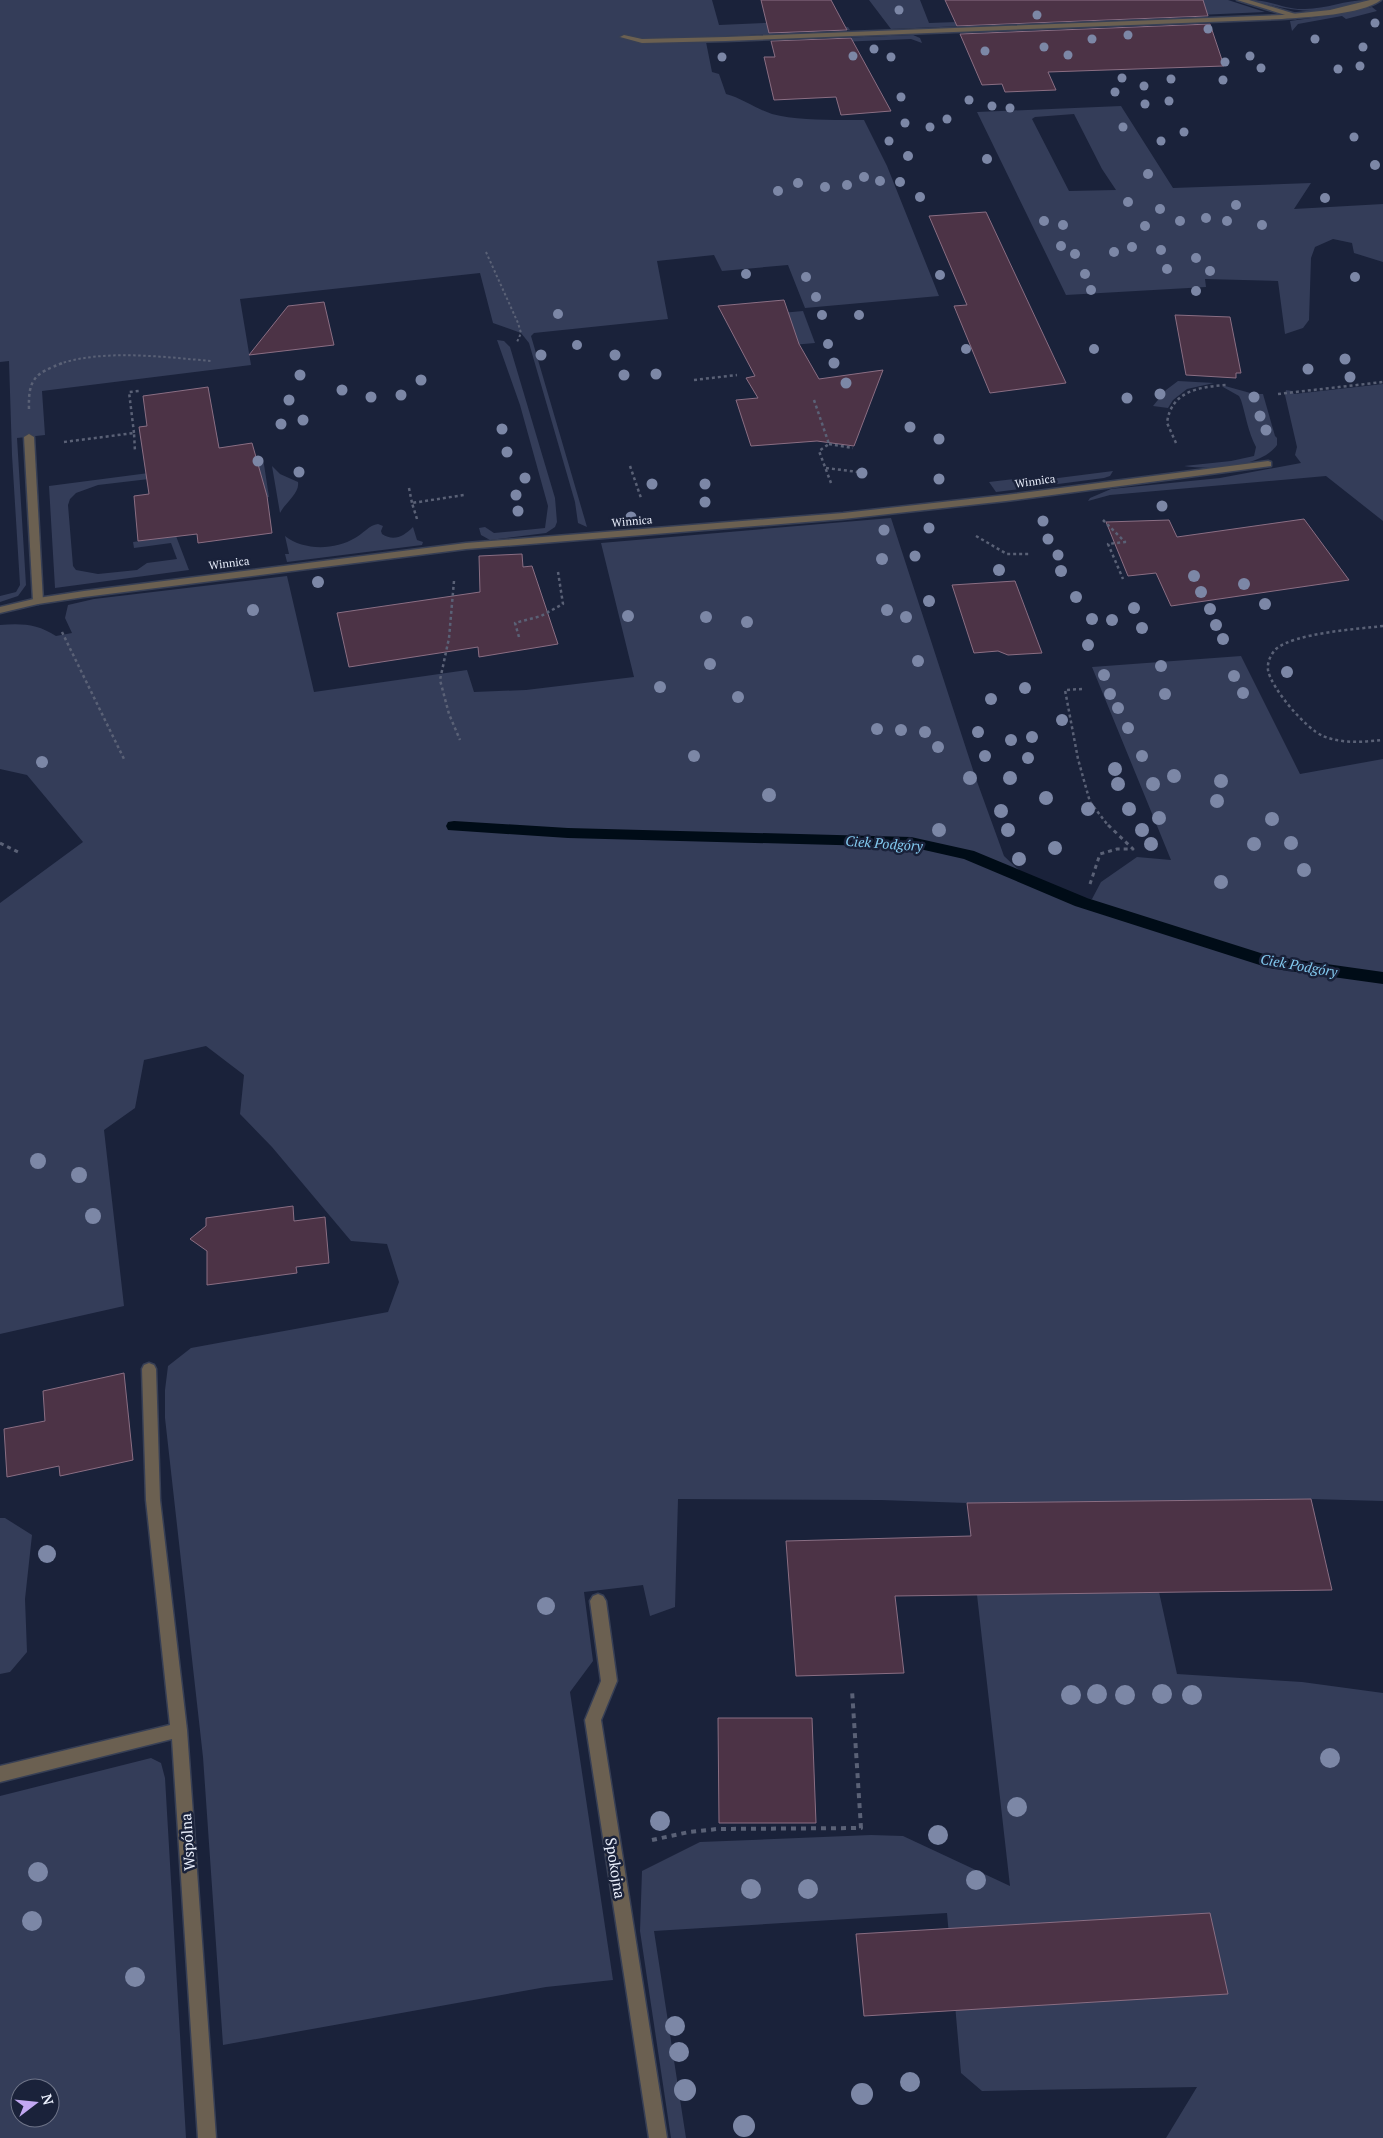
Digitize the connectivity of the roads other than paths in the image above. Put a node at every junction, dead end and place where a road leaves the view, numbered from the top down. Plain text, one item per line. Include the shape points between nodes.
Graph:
1 (1241, 0) edge
2 (1377, 0) edge
3 (1298, 16) junction
4 (624, 37) dead end
5 (29, 437) road end
6 (1268, 464) dead end
7 (38, 601) junction
8 (0, 610) edge
9 (149, 1369) dead end
10 (598, 1601) dead end
11 (179, 1730) junction
12 (0, 1774) edge
13 (207, 2138) edge
14 (658, 2138) edge

1 - 3 street
2 - 3 street via 1346,10
3 - 4 street via 726,39 642,41
5 - 7 street
6 - 7 street, Winnica via 843,516 466,546
7 - 8 street, Winnica
9 - 11 street, Wspólna via 152,1500
10 - 14 street, Spokojna via 609,1681 593,1720
11 - 12 street
11 - 13 street, Wspólna

